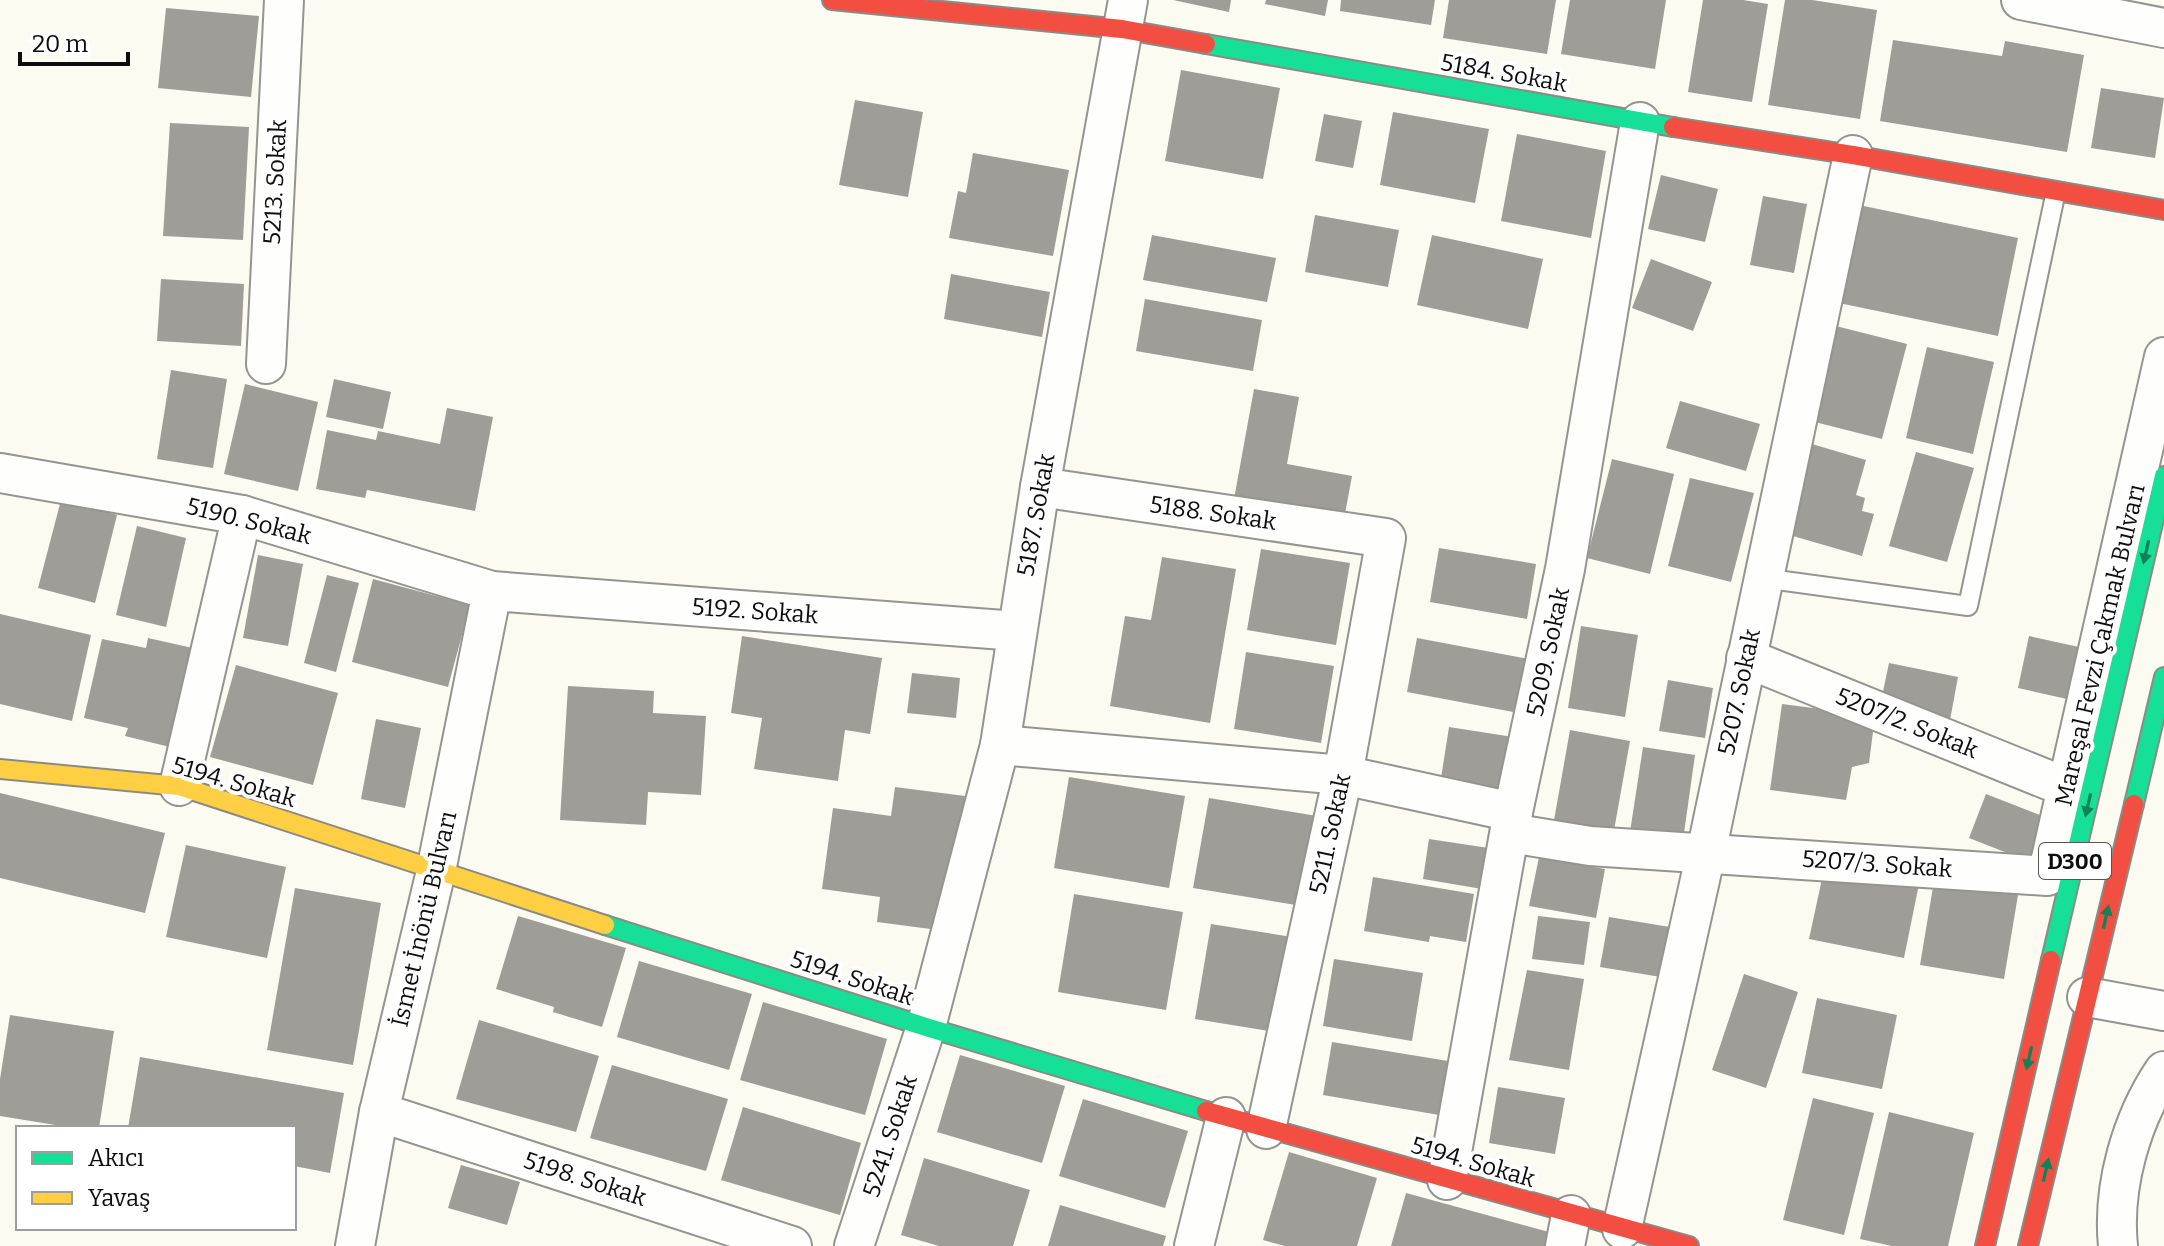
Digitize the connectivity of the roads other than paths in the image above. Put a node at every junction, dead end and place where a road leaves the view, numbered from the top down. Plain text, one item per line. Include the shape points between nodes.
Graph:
1 (284, 0) edge
2 (832, 0) edge
3 (2021, 0) edge
4 (966, 6) edge
5 (1125, 14) edge
6 (2164, 28) edge
7 (1640, 122) junction
8 (1853, 155) junction
9 (2056, 191) junction
10 (2164, 210) edge
11 (2164, 357) edge
12 (266, 364) dead end
13 (0, 473) edge
14 (2164, 476) edge
15 (1040, 487) junction
16 (242, 515) junction
17 (1386, 538) joint
18 (1763, 578) junction
19 (492, 591) junction
20 (1017, 631) junction
21 (1746, 658) junction
22 (2164, 677) edge
23 (1000, 745) junction
24 (0, 769) edge
25 (1343, 775) junction
26 (179, 786) junction
27 (2068, 788) junction
28 (1512, 822) junction
29 (1706, 853) junction
30 (436, 871) junction
31 (2087, 997) junction
32 (2164, 1011) edge
33 (926, 1027) junction
34 (2164, 1071) edge
35 (379, 1112) junction
36 (1226, 1117) junction
37 (1266, 1129) junction
38 (1447, 1180) junction
39 (1622, 1229) junction
40 (1568, 1231) edge
41 (355, 1246) edge
42 (792, 1246) edge
43 (854, 1246) edge
44 (1194, 1246) edge
45 (1689, 1246) edge
46 (1985, 1246) edge
47 (2028, 1246) edge
48 (2118, 1246) edge

1 - 12 street, 5213. Sokak
2 - 4 main road, 5184. Sokak
3 - 6 street
4 - 5 main road, 5184. Sokak
5 - 7 main road, 5184. Sokak
5 - 15 street, 5187. Sokak
7 - 8 main road, 5184. Sokak
7 - 28 street, 5209. Sokak via 1565,569
8 - 9 main road, 5184. Sokak
8 - 18 street, 5207. Sokak
9 - 10 main road, 5184. Sokak
9 - 18 lane via 1968,606
11 - 27 street
13 - 16 street, 5190. Sokak
14 -> 46 main road, Mareşal Fevzi Çakmak Bulvarı / D300
15 - 17 street, 5188. Sokak
15 - 20 street, 5187. Sokak
16 - 19 street, 5190. Sokak
16 - 26 street
17 - 25 street, 5211. Sokak
18 - 21 street, 5207. Sokak
19 - 20 street, 5192. Sokak
19 - 30 street, İsmet İnönü Bulvarı
20 - 23 street, 5187. Sokak
21 - 27 street, 5207/2. Sokak
21 - 29 street, 5207. Sokak
31 -> 22 main road, D300
23 - 25 street
23 - 33 street, 5187. Sokak
24 - 26 main road, 5194. Sokak
25 - 28 street
25 - 37 street, 5211. Sokak
26 - 30 main road, 5194. Sokak
27 - 29 street, 5207/3. Sokak via 2047,876
28 - 29 street, 5207/3. Sokak via 1590,846
28 - 38 street, 5209. Sokak
29 - 39 street, 5207. Sokak
30 - 33 main road, 5194. Sokak
30 - 35 street, İsmet İnönü Bulvarı
31 - 32 street
47 -> 31 main road, D300
33 - 36 main road, 5194. Sokak
33 - 43 street, 5241. Sokak
34 - 48 street via 2148,1095 2126,1156
35 - 41 street, İsmet İnönü Bulvarı
35 - 42 street, 5198. Sokak
36 - 37 main road, 5194. Sokak
36 - 44 street
37 - 38 main road, 5194. Sokak
38 - 40 main road, 5194. Sokak
39 - 40 main road, 5194. Sokak
39 - 45 main road, 5194. Sokak

